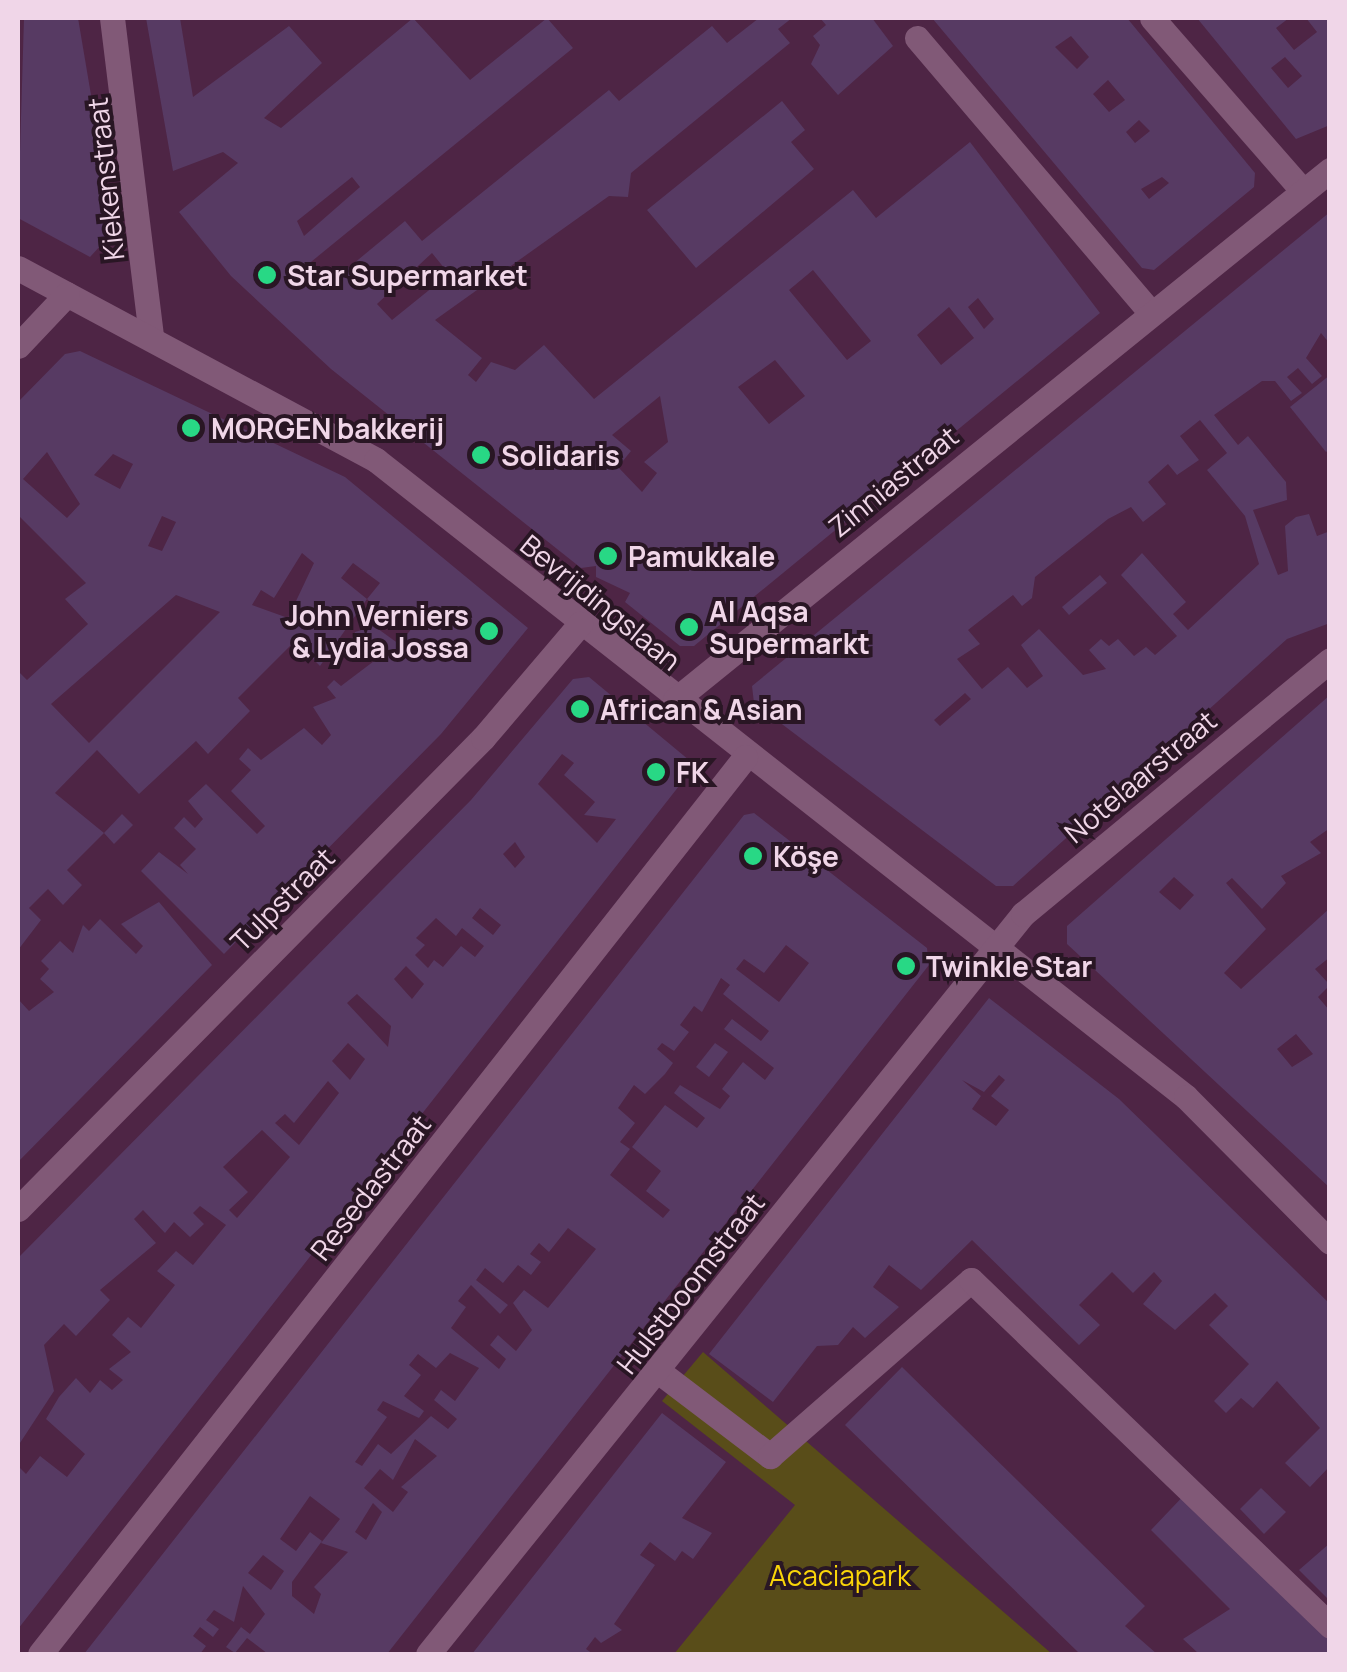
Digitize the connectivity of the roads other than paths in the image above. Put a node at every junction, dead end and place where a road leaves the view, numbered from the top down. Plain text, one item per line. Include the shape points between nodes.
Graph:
1 (112, 18) edge
2 (1152, 18) edge
3 (917, 38) dead end
4 (1330, 170) edge
5 (1302, 190) junction
6 (18, 268) edge
7 (67, 294) junction
8 (1151, 313) junction
9 (151, 334) junction
10 (18, 346) edge
11 (580, 624) junction
12 (1330, 660) edge
13 (674, 700) junction
14 (745, 756) junction
15 (996, 946) junction
16 (18, 1209) edge
17 (1330, 1242) edge
18 (658, 1371) junction
19 (1330, 1626) edge
20 (40, 1654) edge
21 (428, 1654) edge

1 - 9 street, Kiekenstraat
2 - 5 street
3 - 8 street
4 - 5 street, Zinniastraat
5 - 8 street, Zinniastraat
6 - 7 street, Bevrijdingslaan
7 - 9 street, Bevrijdingslaan
7 - 10 street
8 - 13 street, Zinniastraat
9 - 11 street, Bevrijdingslaan via 376,460
11 - 13 street, Bevrijdingslaan
11 - 16 street, Tulpstraat via 483,738
12 - 15 street, Notelaarstraat
13 - 14 street, Bevrijdingslaan
14 - 15 street, Bevrijdingslaan
14 - 20 street, Resedastraat
15 - 17 street, Bevrijdingslaan via 1186,1097
15 - 18 street, Hulstboomstraat
18 - 19 street via 770,1456 972,1280
18 - 21 street, Hulstboomstraat

